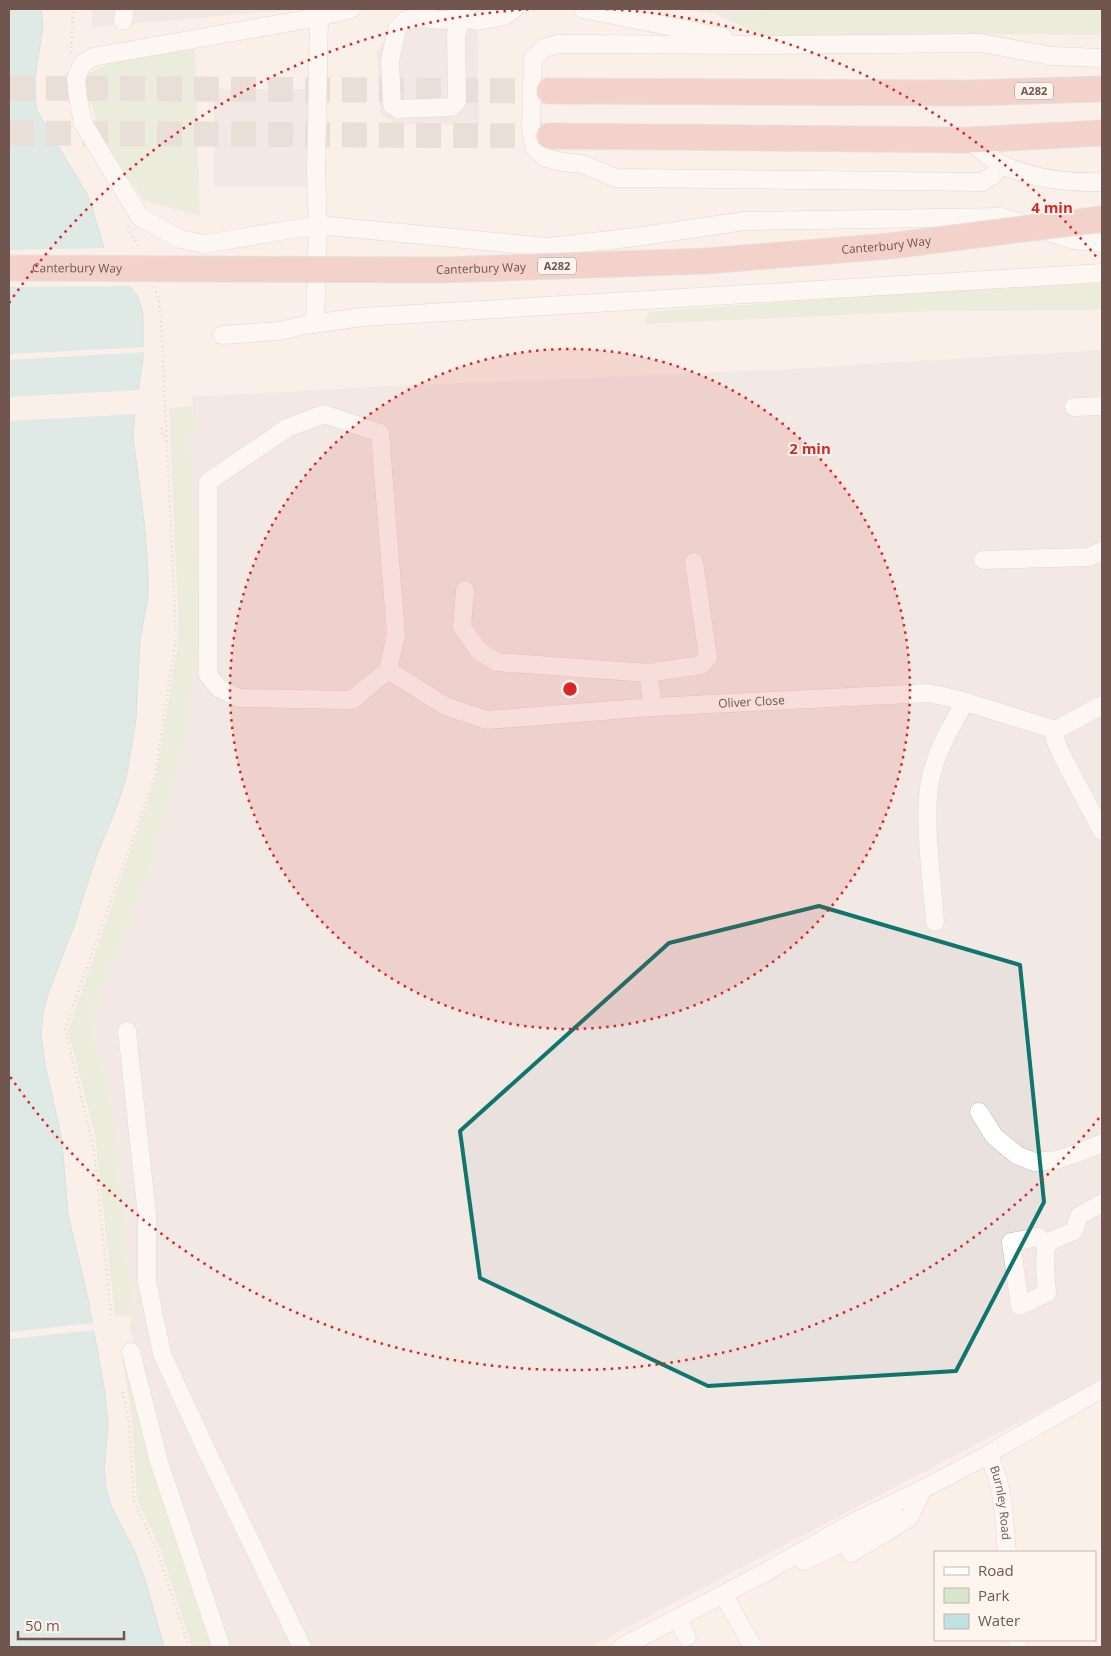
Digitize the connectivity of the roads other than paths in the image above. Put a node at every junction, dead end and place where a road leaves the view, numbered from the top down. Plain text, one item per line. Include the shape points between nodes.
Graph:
1 (351, 9) edge
2 (514, 9) edge
3 (583, 9) edge
4 (619, 16) junction
5 (319, 17) junction
6 (463, 18) junction
7 (622, 45) junction
8 (760, 45) junction
9 (1102, 58) edge
10 (1102, 89) edge
11 (549, 91) tunnel mouth
12 (1102, 132) edge
13 (549, 136) tunnel mouth
14 (968, 140) junction
15 (1002, 165) junction
16 (1102, 182) edge
17 (1102, 219) edge
18 (318, 226) junction
19 (1102, 243) edge
20 (9, 268) edge
21 (1102, 273) edge
22 (315, 324) junction
23 (222, 335) dead end
24 (1102, 406) edge
25 (1074, 407) dead end
26 (1102, 551) edge
27 (983, 560) dead end
28 (694, 562) dead end
29 (465, 590) dead end
30 (388, 670) junction
31 (648, 673) junction
32 (965, 702) junction
33 (1102, 705) edge
34 (653, 707) junction
35 (1056, 730) junction
36 (1102, 832) edge
37 (934, 922) dead end
38 (127, 1031) dead end
39 (979, 1112) dead end
40 (1102, 1143) edge
41 (1102, 1203) edge
42 (1046, 1243) dead end
43 (131, 1352) dead end
44 (1102, 1389) edge
45 (988, 1455) junction
46 (923, 1489) junction
47 (1007, 1551) edge
48 (851, 1553) dead end
49 (723, 1594) junction
50 (677, 1619) junction
51 (686, 1637) dead end
52 (222, 1647) edge
53 (302, 1647) edge
54 (622, 1647) edge
55 (752, 1647) edge

1 - 5 street
2 - 6 street via 505,16 477,21
3 - 4 street
4 - 7 street via 628,31 628,38
4 - 8 street
5 - 18 street
5 - 18 street via 93,57 82,64 76,79 83,123 140,217 180,239 204,244
6 - 6 street via 406,20 397,28 390,60 392,105 398,108 452,108 457,102 456,34
7 - 8 street
7 - 15 street via 558,44 544,48 533,58 531,128 534,147 546,158 582,164 616,178 982,182
8 - 9 street via 981,43 1052,56
10 - 11 highway, A282 via 966,93
12 - 14 highway
13 - 14 highway
14 - 15 street
15 - 16 street via 1053,180
17 - 20 highway, Canterbury Way / A282, bridge via 890,246 707,261 443,270
18 - 19 street via 548,247 744,221 1002,217 1073,240
18 - 22 street
21 - 22 street via 362,317
22 - 23 street
24 - 25 street
26 - 27 street via 1089,557
28 - 31 street via 708,657 701,665
29 - 31 street via 462,627 479,651 497,662
30 - 30 street via 396,634 380,433 324,414 287,428 208,482 208,675 219,688 239,698 352,700
30 - 34 street, Oliver Close via 445,706 487,720
31 - 34 street
32 - 34 street, Oliver Close via 928,693
32 - 35 street, Oliver Close
32 - 37 street via 938,754 929,786 928,832
33 - 35 street
35 - 36 street via 1055,739 1061,754
38 - 53 street via 147,1215 147,1282 162,1354
39 - 40 street via 994,1136 1017,1155 1034,1162 1056,1160
41 - 42 street via 1079,1216 1074,1231
43 - 52 street via 159,1462
44 - 45 street
45 - 46 street
45 - 47 street, Burnley Road via 1000,1488
46 - 48 street via 909,1518
46 - 49 street via 905,1507 852,1539 788,1568 764,1573
49 - 50 street
49 - 55 street
50 - 51 street
50 - 54 street

